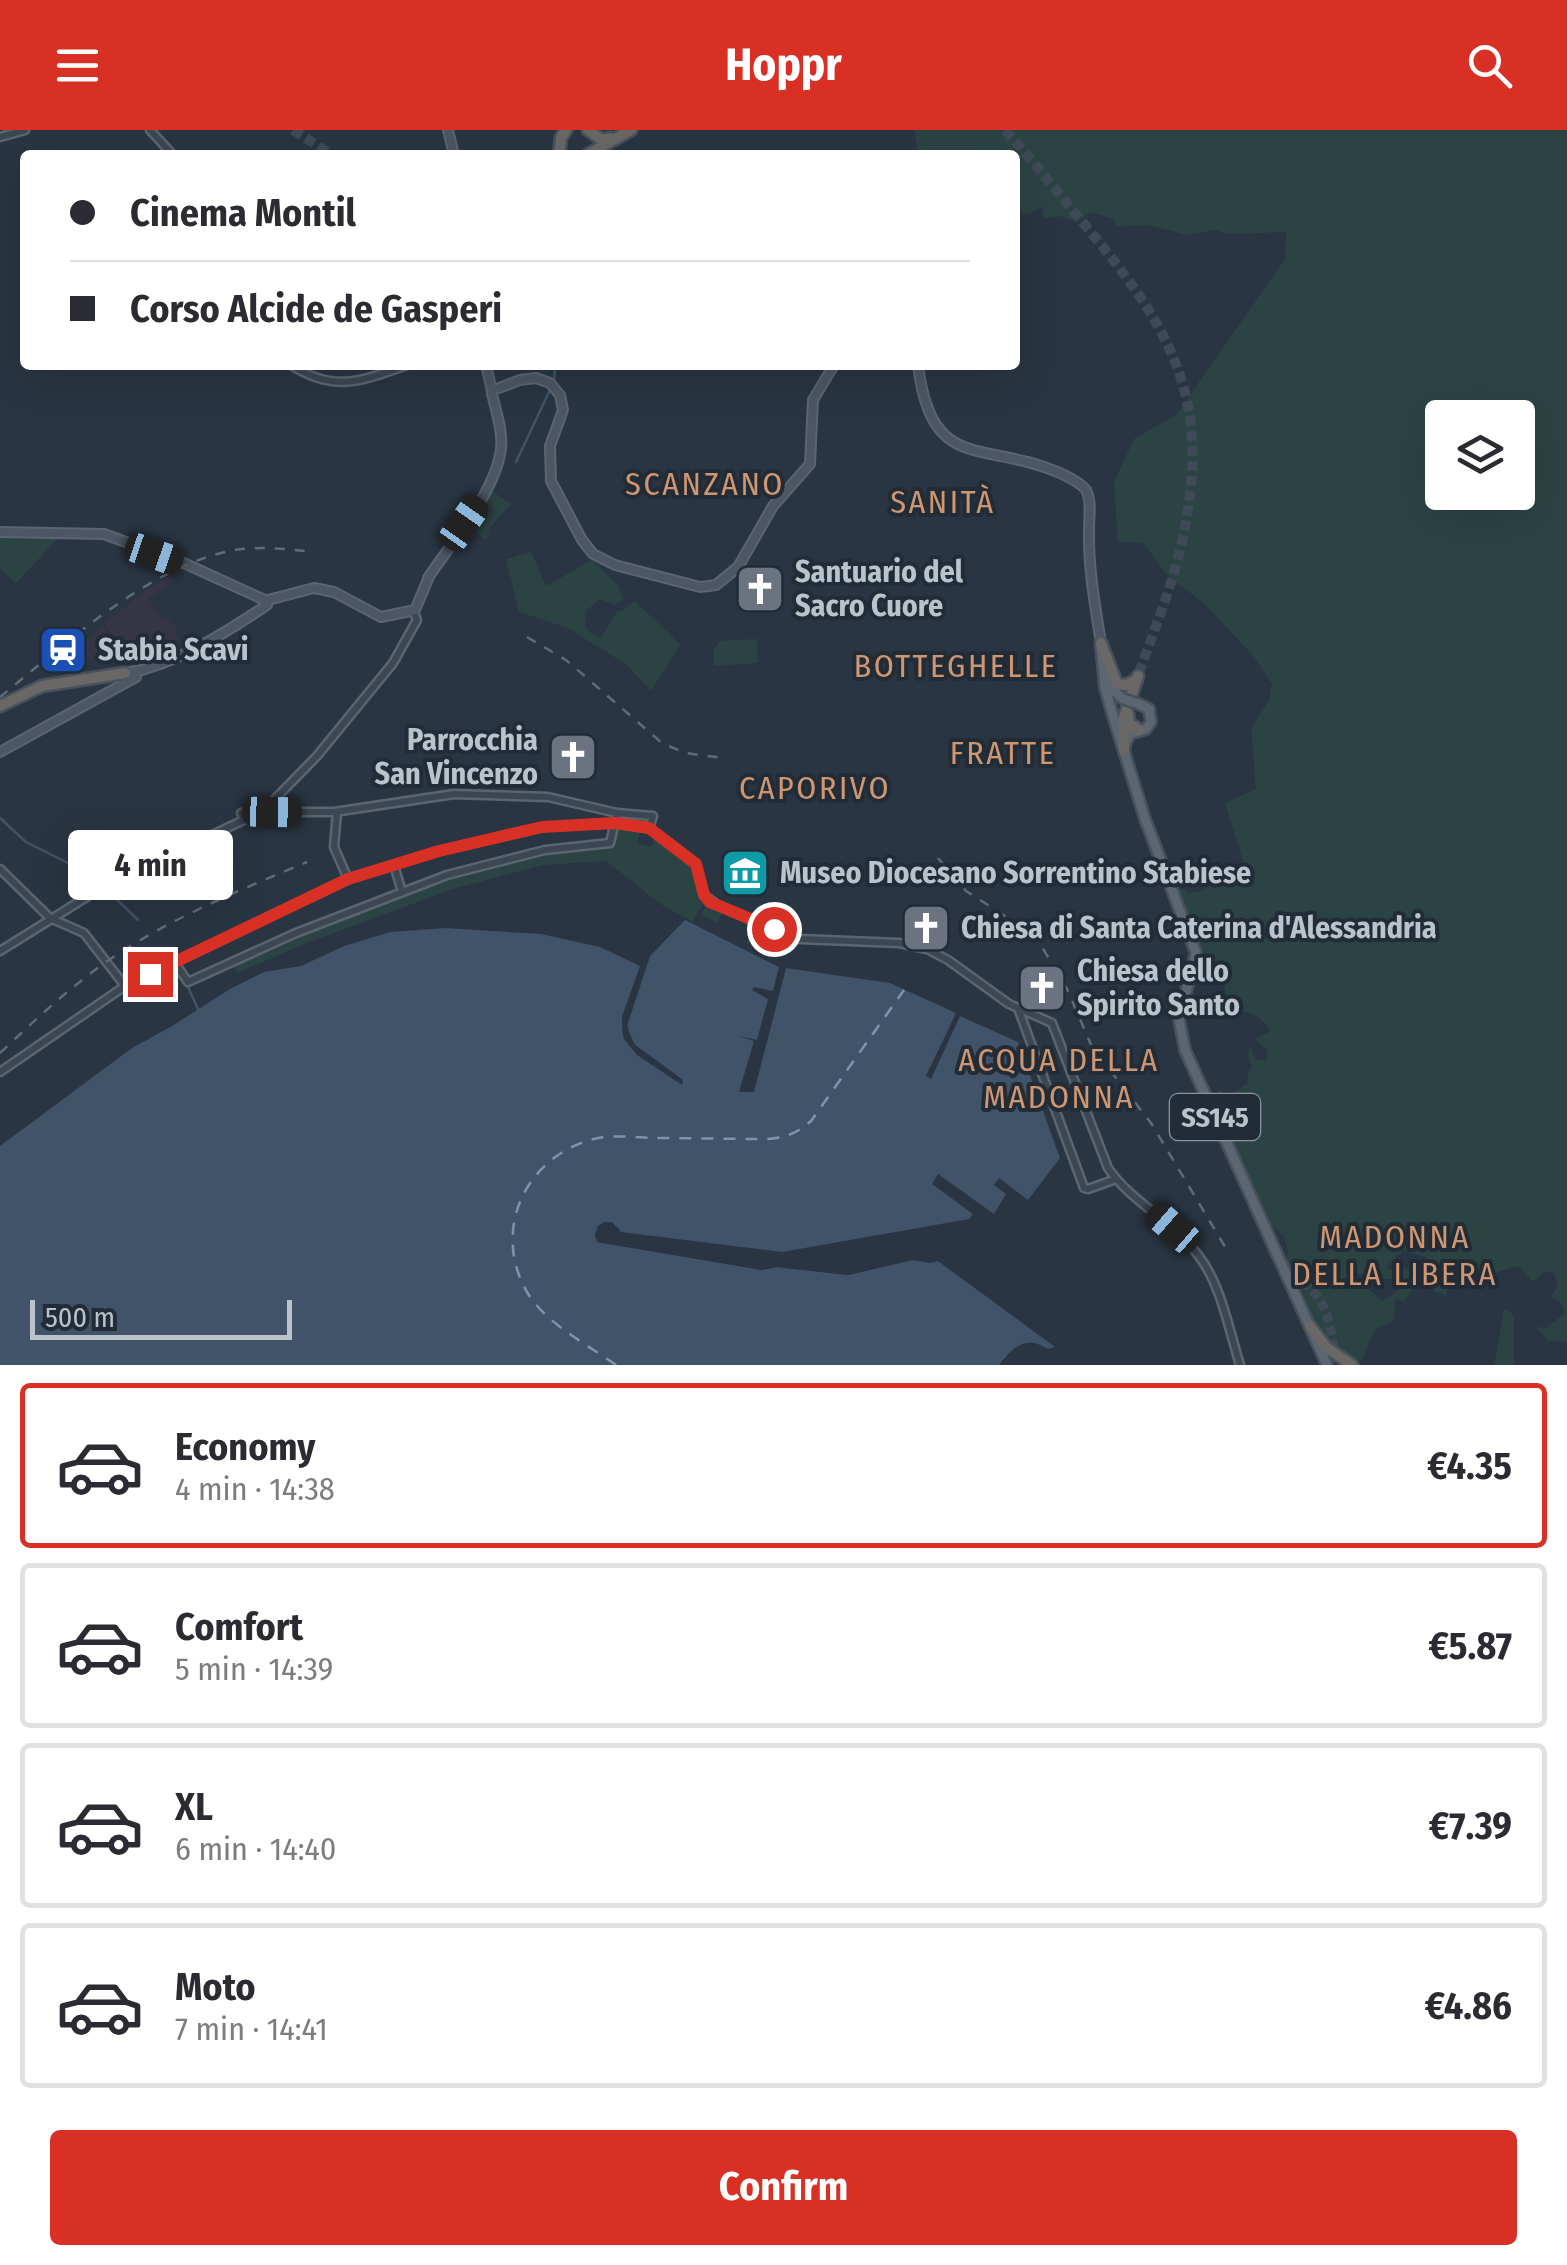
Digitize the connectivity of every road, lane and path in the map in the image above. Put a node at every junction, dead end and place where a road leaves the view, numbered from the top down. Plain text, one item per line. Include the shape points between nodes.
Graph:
1 (24, 130) edge
2 (150, 130) edge
3 (588, 130) edge
4 (630, 130) edge
5 (0, 137) edge
6 (168, 150) edge
7 (594, 150) edge
8 (300, 370) edge
9 (392, 370) edge
10 (488, 370) edge
11 (831, 370) edge
12 (919, 370) edge
13 (496, 392) junction
14 (0, 532) edge
15 (269, 603) junction
16 (413, 607) junction
17 (1100, 643) junction
18 (135, 674) junction
19 (1130, 702) junction
20 (0, 706) edge
21 (1139, 730) junction
22 (1124, 750) junction
23 (0, 752) edge
24 (269, 808) junction
25 (335, 812) junction
26 (617, 813) junction
27 (615, 823) junction
28 (649, 828) junction
29 (394, 864) junction
30 (0, 869) edge
31 (348, 879) junction
32 (402, 892) junction
33 (50, 918) junction
34 (0, 951) edge
35 (176, 963) junction
36 (125, 986) junction
37 (1018, 1007) junction
38 (0, 1072) edge
39 (1112, 1178) junction
40 (1278, 1261) junction
41 (1290, 1276) tunnel mouth
42 (1310, 1326) junction
43 (1240, 1365) edge
44 (1326, 1365) edge
45 (1352, 1365) edge

1 - 5 street
2 - 6 street
3 - 4 highway via 602,140
4 - 7 highway
8 - 9 street via 330,383
10 - 13 main road
11 - 13 main road via 814,400 810,464 772,506 738,567 716,585 700,587 603,561 582,540 552,481 550,446 563,402 553,387 529,378
12 - 17 main road via 930,417 948,439 982,454 1043,466 1086,490
13 - 16 main road via 502,443 496,465
14 - 15 main road via 104,534
15 - 16 main road via 321,589 380,617
15 - 18 main road
16 - 24 street via 416,620 388,669
17 - 19 main road via 1108,682
17 - 19 highway, SS145 via 1116,684 1137,678
17 - 22 main road
18 - 20 highway via 54,683
18 - 23 main road
19 - 21 highway via 1127,720
19 - 21 main road via 1149,709 1152,718
19 - 22 highway, SS145
21 - 22 main road
22 - 40 main road, SS145 via 1196,953 1179,1020 1185,1050
24 - 25 street
24 - 33 street
25 - 26 street via 460,795 548,797
25 - 31 street via 334,847
26 - 27 street
26 - 28 street via 652,816
27 - 28 street
27 - 29 street via 542,827
27 - 32 street via 610,844 527,855
28 - 37 street via 696,864 704,895 719,906 800,939 928,950
29 - 31 street
29 - 32 street
30 - 33 street
31 - 35 street
32 - 35 street via 188,982
33 - 34 street
33 - 36 street via 84,933
35 - 36 street
36 - 38 street
37 - 39 street via 1052,1023
37 - 39 street via 1084,1188
39 - 43 street via 1202,1259
40 - 41 main road, SS145
40 - 42 main road, SS145
42 - 44 main road, SS145
42 - 45 highway

